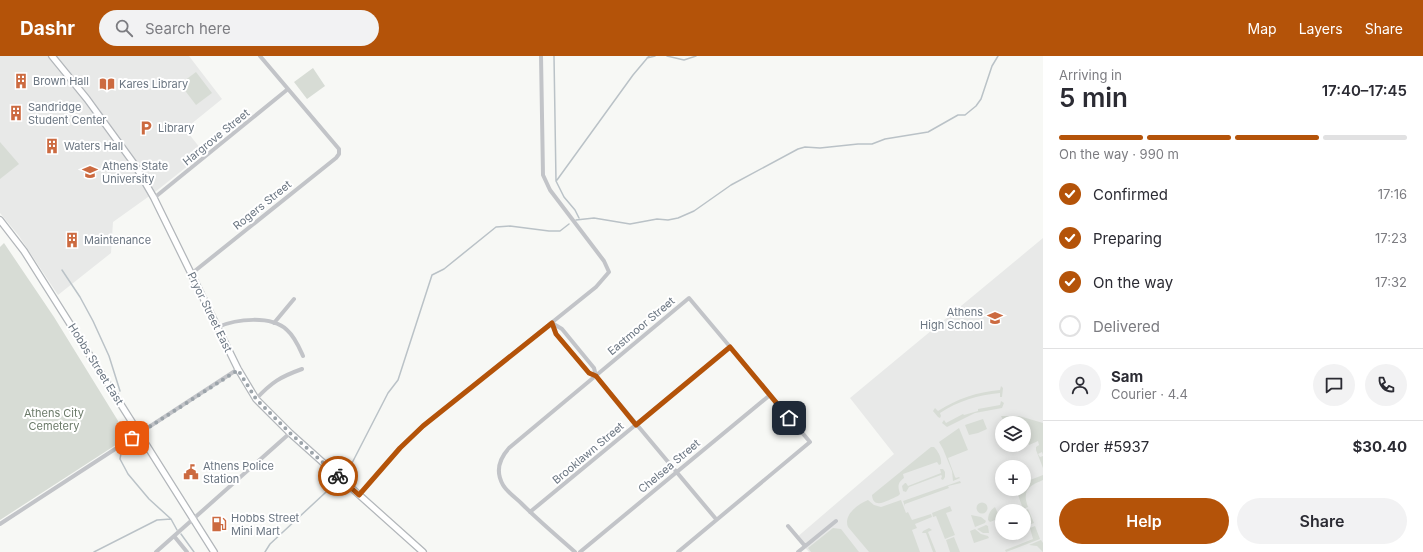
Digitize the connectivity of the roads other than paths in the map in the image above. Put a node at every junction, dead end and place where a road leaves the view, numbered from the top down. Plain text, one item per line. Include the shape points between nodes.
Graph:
1 (53, 56) edge
2 (260, 56) edge
3 (541, 56) edge
4 (288, 89) junction
5 (154, 198) junction
6 (0, 220) edge
7 (191, 274) junction
8 (294, 299) dead end
9 (274, 323) junction
10 (552, 323) junction
11 (218, 327) junction
12 (730, 347) junction
13 (303, 356) dead end
14 (238, 370) junction
15 (302, 370) dead end
16 (596, 376) junction
17 (770, 395) junction
18 (256, 399) junction
19 (636, 425) junction
20 (138, 433) junction
21 (290, 433) junction
22 (676, 472) junction
23 (359, 495) junction
24 (530, 512) junction
25 (716, 519) junction
26 (193, 520) junction
27 (836, 521) dead end
28 (0, 524) edge
29 (788, 526) dead end
30 (174, 536) junction
31 (805, 546) junction
32 (156, 552) edge
33 (187, 552) edge
34 (214, 552) edge
35 (423, 552) edge
36 (575, 552) edge
37 (580, 552) edge
38 (678, 552) edge
39 (798, 552) edge

1 - 5 street, Pryor Street East via 113,134
2 - 4 street
3 - 10 street via 543,175 550,190 604,261 609,272 596,287
4 - 5 street, Hargrove Street
4 - 7 street, Rogers Street via 339,149 339,154
5 - 7 street, Pryor Street East
6 - 20 street, Hobbs Street East via 24,251
7 - 11 street, Pryor Street East
8 - 9 street
9 - 11 street via 243,320
9 - 13 street via 286,329
10 - 16 street via 562,329 594,368
10 - 16 street via 556,334 589,373
10 - 23 street via 423,426
11 - 14 street, Pryor Street East
12 - 16 street, Eastmoor Street via 689,298
12 - 17 street, Eastmoor Street
12 - 19 street, Brooklawn Street
14 - 18 street, Pryor Street East
14 - 20 street
15 - 18 street via 277,379
16 - 19 street
16 - 24 street, Eastmoor Street via 503,455 499,468 503,485
17 - 22 street, Chelsea Street
17 - 25 street, Eastmoor Street via 810,442
18 - 21 street, Pryor Street East
19 - 22 street
19 - 24 street, Brooklawn Street
20 - 26 street, Hobbs Street East
20 - 28 street
21 - 23 street, Pryor Street East
21 - 26 street
22 - 25 street
22 - 37 street, Chelsea Street
23 - 35 street, Pryor Street East
24 - 36 street, Eastmoor Street
25 - 38 street, Eastmoor Street
26 - 30 street
26 - 34 street, Hobbs Street East
27 - 31 street
29 - 31 street
30 - 32 street
30 - 33 street
31 - 39 street

